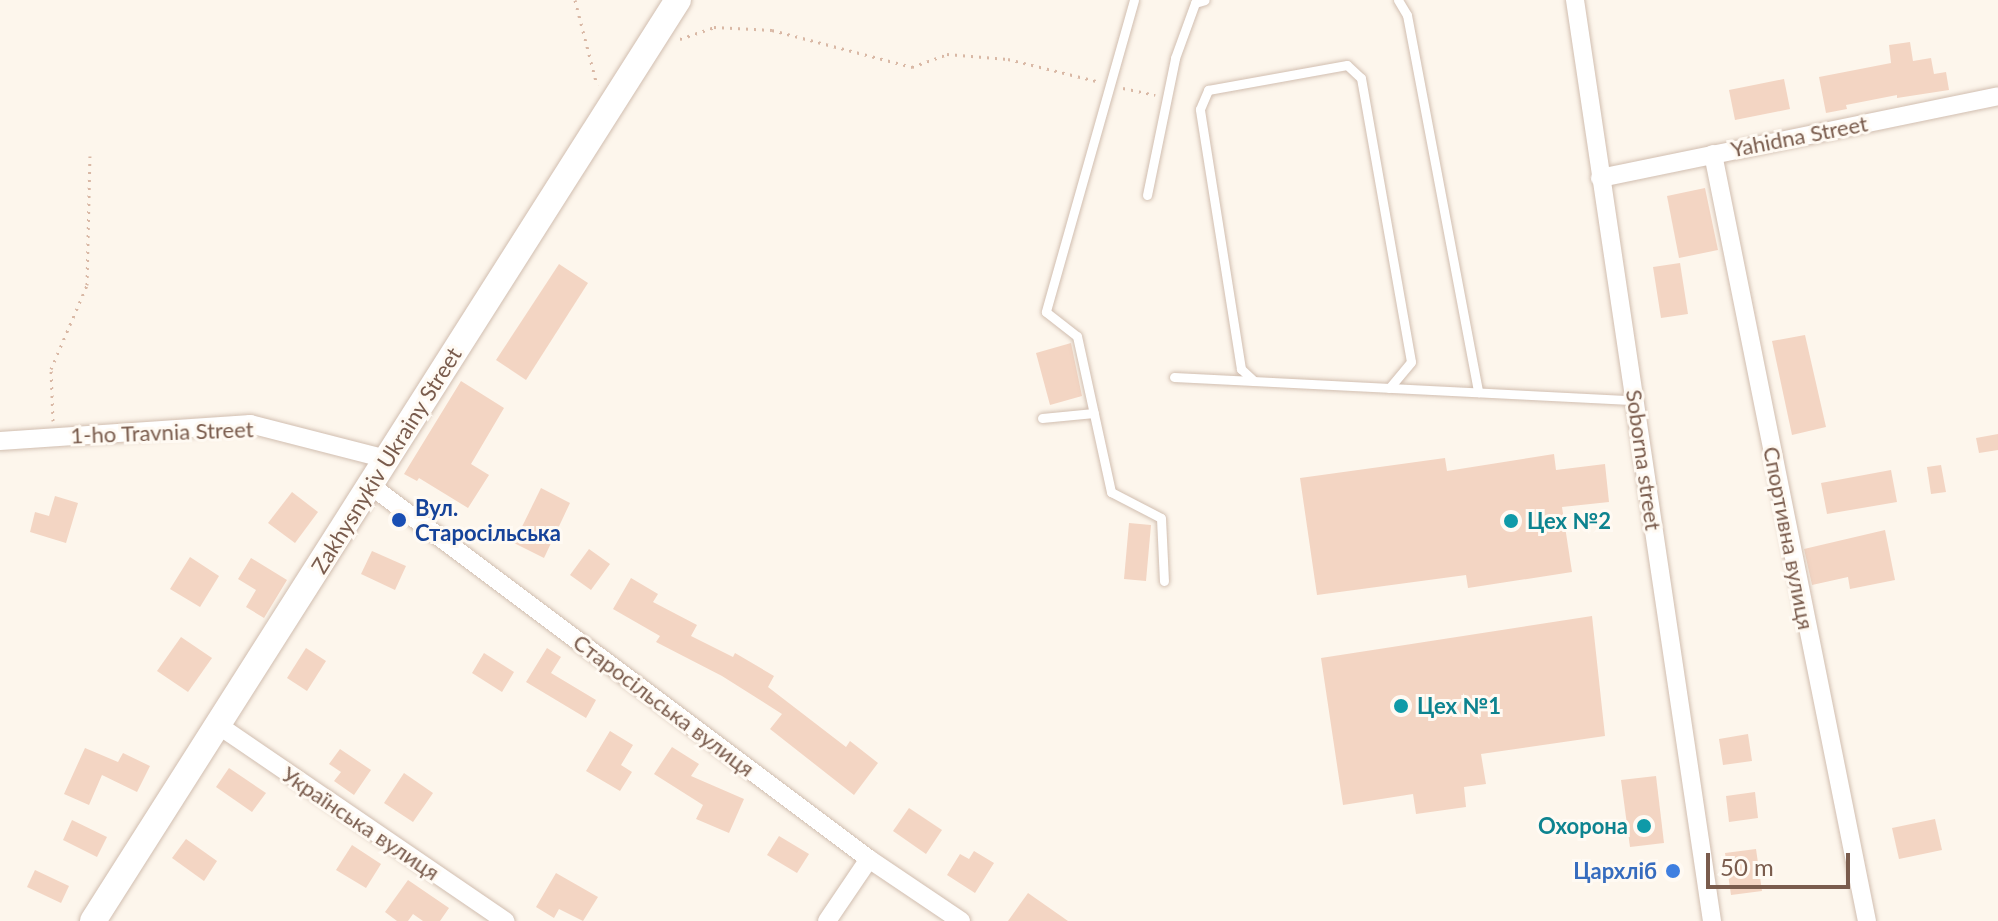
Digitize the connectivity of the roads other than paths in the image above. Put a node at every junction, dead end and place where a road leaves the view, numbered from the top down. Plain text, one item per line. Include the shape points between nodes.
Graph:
1 (678, 0) edge
2 (1134, 0) edge
3 (1205, 0) edge
4 (1398, 0) edge
5 (1575, 0) edge
6 (1998, 96) edge
7 (1713, 154) junction
8 (1600, 178) junction
9 (1147, 195) dead end
10 (1174, 377) dead end
11 (1254, 381) junction
12 (1389, 388) junction
13 (1478, 392) junction
14 (1635, 400) junction
15 (1094, 413) junction
16 (1042, 418) dead end
17 (0, 441) edge
18 (386, 459) junction
19 (370, 485) junction
20 (1164, 581) dead end
21 (218, 725) junction
22 (869, 859) junction
23 (93, 921) edge
24 (505, 921) edge
25 (827, 921) edge
26 (961, 921) edge
27 (1712, 921) edge
28 (1867, 921) edge

1 - 18 street, Zakhysnykiv Ukrainy Street
2 - 15 lane via 1046,312 1077,336
3 - 9 lane via 1195,3 1175,58
4 - 13 lane via 1407,15
5 - 8 street, Soborna street
6 - 7 street, Yahidna Street
7 - 8 street, Yahidna Street
7 - 28 street, Спортивна вулиця
8 - 14 street, Soborna street
10 - 11 lane
11 - 12 lane
11 - 12 lane via 1241,369 1200,109 1208,90 1347,65 1361,78 1411,362
12 - 13 lane
13 - 14 lane
14 - 27 street, Soborna street
15 - 16 lane
15 - 20 lane via 1111,492 1161,518
17 - 18 street, 1-ho Travnia Street via 250,424
18 - 19 street
19 - 21 street, Zakhysnykiv Ukrainy Street
19 - 22 street, Старосільська вулиця
21 - 23 street, Zakhysnykiv Ukrainy Street
21 - 24 street, Українська вулиця
22 - 25 street
22 - 26 street, Старосільська вулиця

